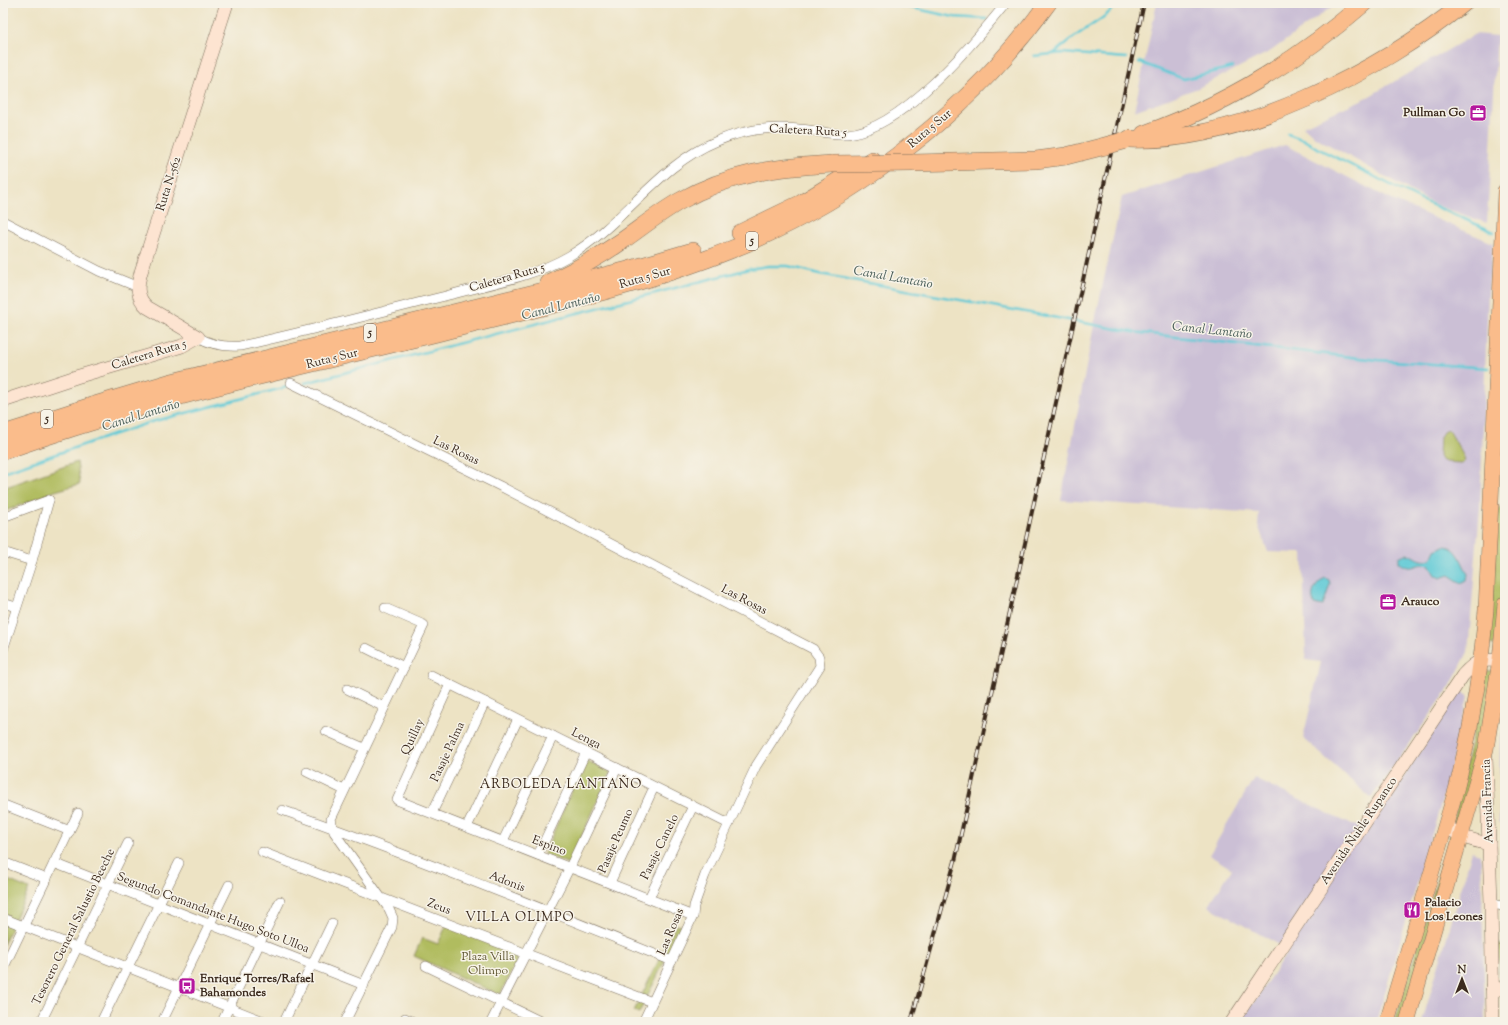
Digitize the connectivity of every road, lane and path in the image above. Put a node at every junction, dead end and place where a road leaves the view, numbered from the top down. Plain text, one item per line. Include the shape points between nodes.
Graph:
1 (227, 3) edge
2 (1006, 3) edge
3 (1034, 3) edge
4 (1048, 3) edge
5 (1364, 3) edge
6 (1464, 3) edge
7 (1126, 140) junction
8 (1505, 191) edge
9 (3, 220) edge
10 (1504, 249) edge
11 (138, 287) junction
12 (512, 298) junction
13 (198, 337) junction
14 (291, 383) dead end
15 (3, 401) edge
16 (3, 434) edge
17 (3, 451) edge
18 (1498, 490) edge
19 (3, 517) edge
20 (3, 552) edge
21 (32, 561) junction
22 (3, 603) edge
23 (1505, 604) edge
24 (16, 607) junction
25 (385, 608) dead end
26 (3, 648) edge
27 (366, 648) dead end
28 (1481, 660) junction
29 (1500, 660) junction
30 (404, 667) junction
31 (431, 675) dead end
32 (450, 684) junction
33 (347, 689) dead end
34 (485, 702) junction
35 (384, 707) junction
36 (518, 718) junction
37 (326, 731) dead end
38 (553, 736) junction
39 (364, 748) junction
40 (1486, 749) junction
41 (586, 752) junction
42 (617, 768) junction
43 (307, 772) dead end
44 (654, 787) junction
45 (344, 790) junction
46 (397, 800) joint
47 (4, 805) dead end
48 (693, 806) junction
49 (282, 810) dead end
50 (78, 813) dead end
51 (432, 813) junction
52 (729, 824) junction
53 (1446, 824) junction
54 (467, 827) junction
55 (332, 828) junction
56 (70, 831) junction
57 (1462, 837) junction
58 (503, 841) junction
59 (128, 843) dead end
60 (1489, 844) junction
61 (262, 852) dead end
62 (538, 855) junction
63 (3, 862) edge
64 (54, 863) junction
65 (179, 863) dead end
66 (570, 867) junction
67 (47, 879) junction
68 (610, 883) junction
69 (108, 884) junction
70 (229, 885) dead end
71 (381, 897) junction
72 (649, 898) junction
73 (280, 901) dead end
74 (1491, 903) junction
75 (158, 904) junction
76 (1505, 907) edge
77 (547, 910) junction
78 (693, 916) junction
79 (3, 918) edge
80 (332, 923) dead end
81 (210, 924) junction
82 (24, 927) junction
83 (260, 944) junction
84 (77, 948) junction
85 (526, 953) junction
86 (672, 961) junction
87 (312, 965) junction
88 (426, 966) dead end
89 (128, 968) junction
90 (3, 969) edge
91 (364, 985) junction
92 (179, 988) junction
93 (1499, 988) edge
94 (501, 1002) junction
95 (652, 1002) junction
96 (229, 1007) junction
97 (405, 1018) dead end
98 (41, 1022) edge
99 (101, 1022) edge
100 (162, 1022) edge
101 (222, 1022) edge
102 (266, 1022) edge
103 (284, 1022) edge
104 (346, 1022) edge
105 (414, 1022) edge
106 (490, 1022) edge
107 (542, 1022) edge
108 (643, 1022) edge
109 (1232, 1022) edge
110 (1387, 1022) edge
111 (1407, 1022) edge
112 (1493, 1022) edge

1 - 11 street, Ruta N-562
2 - 13 street, Caletera Ruta 5 via 964,52 931,85 905,108 878,126 847,134 796,128 768,129 741,133 717,141 694,152 668,171 589,244 544,268 422,302 240,346 218,345
3 - 12 highway, Ruta 5 Sur / 5 via 985,61 933,113 868,162 802,203 731,237 679,256
4 - 17 highway, Ruta 5 Sur / 5 via 991,72 913,144 833,200 791,223 736,247 680,268 608,289 184,395
5 - 7 highway via 1318,40 1258,80 1178,121
6 - 7 highway via 1425,33 1375,64 1289,105 1246,120 1195,133 1166,138
7 - 12 highway, bridge via 1066,156 1036,160 832,164 795,166 740,176 709,187 665,210 592,260
8 - 10 main road
9 - 11 street via 99,271
10 - 18 main road
11 - 13 street via 139,298 147,307
12 - 16 highway, Ruta 5 Sur / 5 via 172,382
13 - 15 street, Caletera Ruta 5 via 182,346
14 - 52 street, Las Rosas via 500,486 813,649 819,657 820,666 756,766
18 - 28 main road
19 - 21 street via 49,500
20 - 21 street
21 - 24 street
22 - 24 street
23 - 29 main road
24 - 26 street
25 - 30 street via 424,625
27 - 30 street
28 - 29 street
28 - 53 main road via 1464,759
28 - 109 street, Avenida Ñuble Rupanco via 1458,682
29 - 40 main road
30 - 35 street
31 - 32 street, Lenga
32 - 34 street, Lenga
32 - 46 street, Quillay
33 - 35 street
34 - 36 street, Lenga
34 - 51 street, Pasaje Palma
35 - 39 street
36 - 38 street, Lenga
36 - 54 street
37 - 39 street
38 - 41 street, Lenga
38 - 58 street
39 - 45 street
40 - 57 main road
40 - 60 street, Avenida Francia
41 - 42 street, Lenga
41 - 62 street
42 - 44 street, Lenga
42 - 66 street
43 - 45 street
44 - 48 street, Lenga
44 - 68 street, Pasaje Peumo
45 - 55 street via 332,814
46 - 51 street, Espino
47 - 56 street
48 - 52 street, Lenga
48 - 72 street, Pasaje Canelo
49 - 55 street, Adonis
50 - 56 street
51 - 54 street, Espino
52 - 78 street, Las Rosas via 699,890
53 - 57 street via 1452,832
53 - 110 main road
54 - 58 street, Espino
55 - 71 street
55 - 77 street, Adonis
56 - 64 street
57 - 60 street
57 - 111 main road
58 - 62 street, Espino
59 - 69 street, Tesorero General Salustio Beeche
60 - 74 street, Avenida Francia
61 - 71 street, Zeus
62 - 66 street, Espino
63 - 67 street
64 - 67 street
64 - 69 street, Segundo Comandante Hugo Soto Ulloa
65 - 75 street
66 - 68 street, Espino
66 - 77 street
67 - 82 street
68 - 72 street, Espino
69 - 75 street, Segundo Comandante Hugo Soto Ulloa
69 - 84 street, Tesorero General Salustio Beeche
70 - 81 street
71 - 85 street, Zeus
71 - 91 street via 391,912 393,924
72 - 78 street, Espino
73 - 83 street
74 - 76 street
74 - 93 street, Avenida Francia
75 - 81 street, Segundo Comandante Hugo Soto Ulloa
75 - 89 street
77 - 85 street
77 - 86 street, Adonis
78 - 86 street, Las Rosas
79 - 82 street
80 - 87 street
81 - 83 street, Segundo Comandante Hugo Soto Ulloa
81 - 92 street
82 - 84 street
82 - 90 street
83 - 87 street, Segundo Comandante Hugo Soto Ulloa
83 - 96 street
84 - 89 street
84 - 98 street, Tesorero General Salustio Beeche
85 - 94 street
85 - 95 street, Zeus
86 - 95 street, Las Rosas
87 - 91 street, Segundo Comandante Hugo Soto Ulloa
87 - 103 street
88 - 94 street
89 - 92 street
89 - 99 street
91 - 104 street
92 - 96 street
92 - 100 street
93 - 112 street, Avenida Francia
94 - 106 street
94 - 107 street
95 - 108 street, Las Rosas
96 - 101 street
96 - 102 street
97 - 105 street

